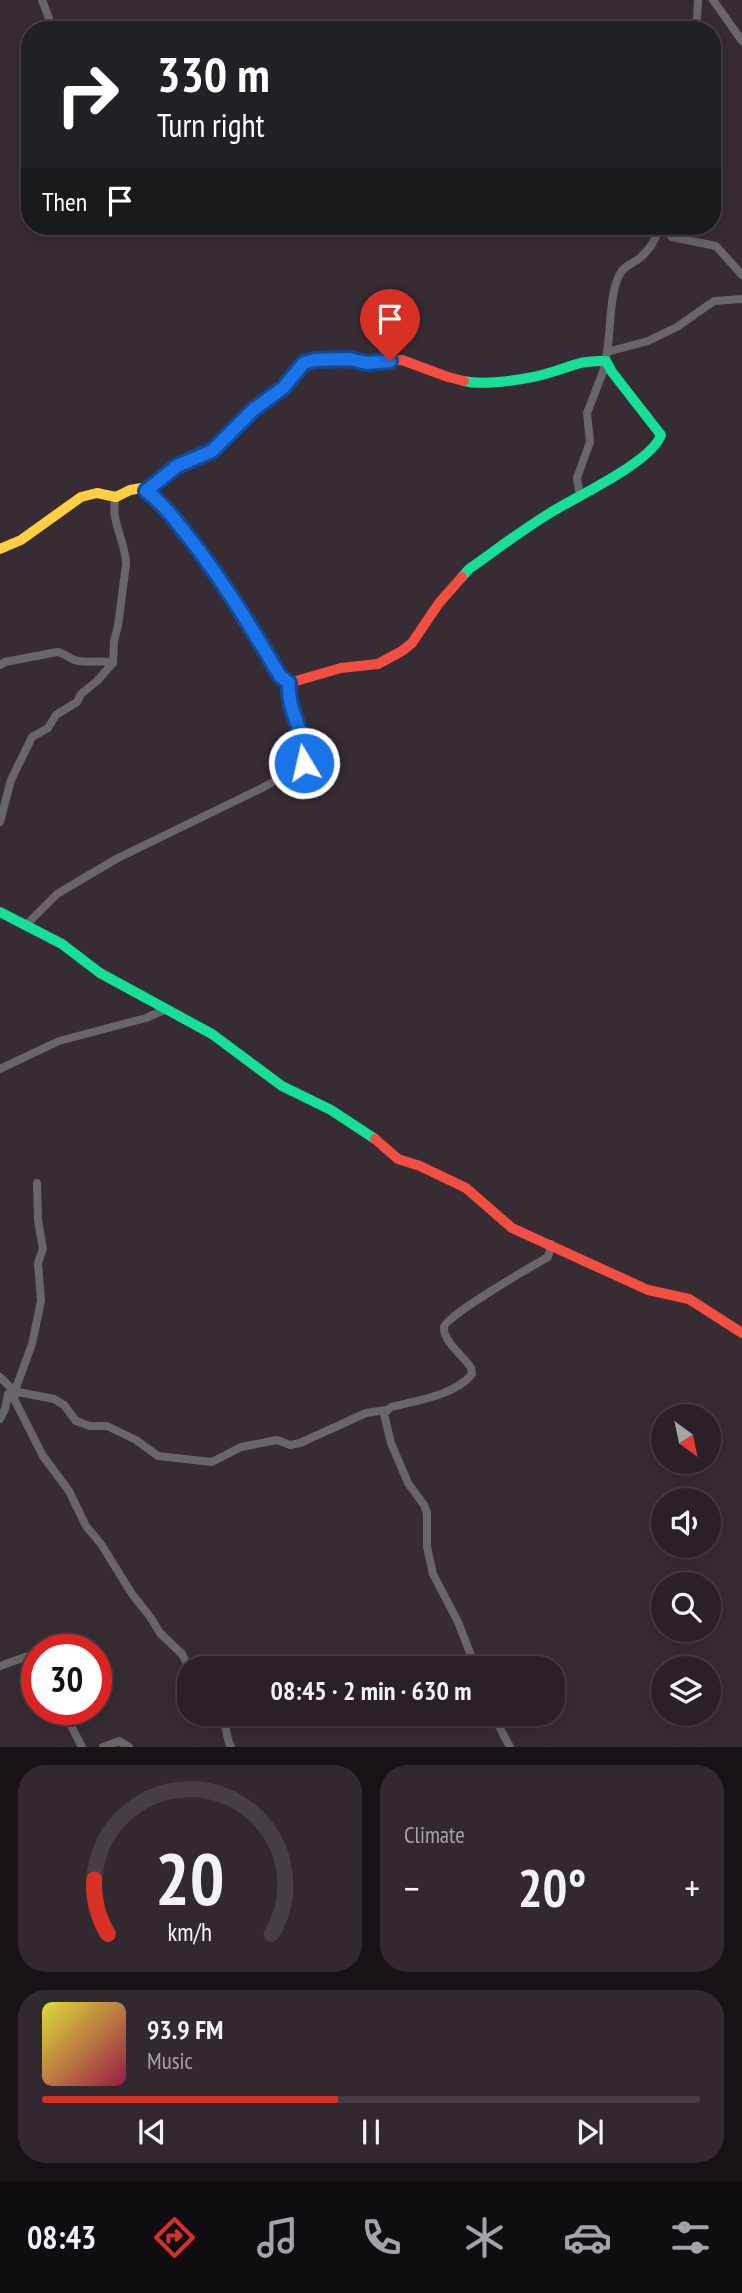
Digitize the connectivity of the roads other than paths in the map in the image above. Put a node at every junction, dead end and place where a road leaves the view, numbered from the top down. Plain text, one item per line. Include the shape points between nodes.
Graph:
1 (42, 0) edge
2 (698, 0) edge
3 (713, 0) edge
4 (50, 21) edge
5 (696, 21) edge
6 (742, 41) edge
7 (656, 235) edge
8 (669, 235) edge
9 (742, 275) edge
10 (742, 299) edge
11 (607, 356) junction
12 (146, 491) junction
13 (580, 496) junction
14 (116, 497) junction
15 (0, 549) edge
16 (113, 663) junction
17 (0, 665) edge
18 (289, 683) junction
19 (0, 822) edge
20 (0, 912) edge
21 (26, 925) junction
22 (167, 1009) junction
23 (0, 1069) edge
24 (37, 1183) dead end
25 (551, 1244) junction
26 (742, 1333) edge
27 (0, 1377) edge
28 (13, 1392) junction
29 (386, 1410) junction
30 (0, 1419) edge
31 (182, 1656) edge
32 (471, 1656) edge
33 (21, 1658) edge
34 (0, 1666) edge
35 (70, 1725) edge
36 (226, 1726) edge
37 (499, 1726) edge
38 (82, 1747) edge
39 (103, 1747) edge
40 (130, 1747) edge
41 (231, 1747) edge
42 (510, 1747) edge

1 - 4 street
2 - 5 street
3 - 6 street
7 - 11 street via 617,281
8 - 9 street via 716,246
10 - 11 street via 714,301 677,327
11 - 12 street via 524,379 470,382 402,360 315,360 300,366 283,388 212,451 177,466
11 - 13 street via 587,413 590,442 577,478
11 - 13 street via 612,372 661,437 645,455
12 - 14 street via 137,488
12 - 18 street via 211,565 280,676
13 - 18 street via 468,569 402,651 378,664 341,668
14 - 15 street via 80,496 21,540
14 - 16 street via 114,510 125,564
16 - 17 street via 78,661 57,652
16 - 19 street via 77,702 32,737 11,780
18 - 21 street via 305,757 300,767 116,859 57,894
20 - 21 street
21 - 22 street
22 - 23 street via 59,1041
22 - 25 street via 212,1034 282,1086 370,1135 398,1159 466,1188 512,1228
24 - 28 street via 43,1249 38,1263 41,1301 32,1344
25 - 26 street via 648,1290 689,1299
25 - 29 street via 548,1257 445,1322 445,1336 471,1368 469,1378 446,1392
27 - 28 street
28 - 29 street via 54,1399 76,1421 107,1426 158,1456 212,1462 240,1447 276,1440 300,1443 366,1413
28 - 30 street
28 - 31 street via 43,1456 69,1491 86,1525 160,1633
29 - 32 street via 391,1443 428,1519 430,1565
33 - 34 street
35 - 38 street
36 - 41 street
37 - 42 street
39 - 40 street via 122,1741

